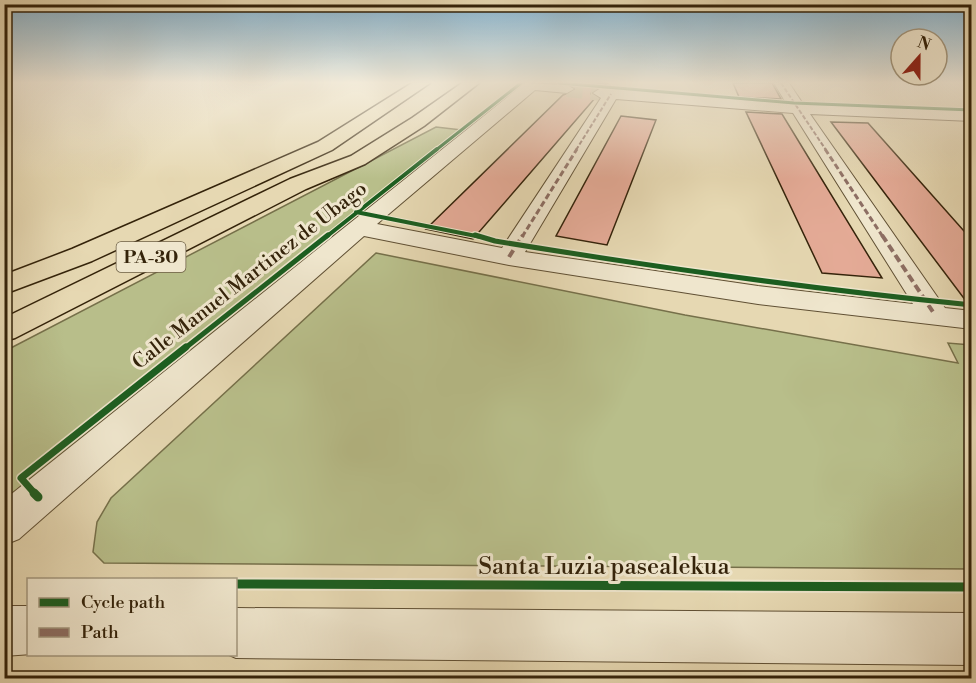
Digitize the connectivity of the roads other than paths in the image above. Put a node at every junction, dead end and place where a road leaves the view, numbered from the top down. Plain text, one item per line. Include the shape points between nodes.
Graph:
1 (361, 115) edge
2 (373, 115) edge
3 (410, 115) edge
4 (428, 115) edge
5 (495, 115) edge
6 (593, 115) edge
7 (802, 115) edge
8 (944, 115) edge
9 (972, 116) edge
10 (298, 184) junction
11 (228, 189) junction
12 (358, 228) junction
13 (509, 257) junction
14 (4, 285) edge
15 (935, 315) junction
16 (972, 320) edge
17 (4, 331) edge
18 (4, 526) edge
19 (4, 631) edge
20 (27, 631) edge
21 (237, 633) edge
22 (972, 639) edge

1 - 11 highway, PA-30
2 - 11 highway via 324,146
3 - 10 highway
4 - 10 highway, PA-30 via 357,160
5 - 12 street, Calle Manuel Martinez de Ubago
6 - 13 street
7 - 15 street
8 - 9 street
10 - 17 highway, PA-30
11 - 14 highway, PA-30 via 82,255
12 - 13 street
12 - 18 street, Calle Manuel Martinez de Ubago
13 - 15 street via 758,295
15 - 16 street
19 - 20 street
21 - 22 street

